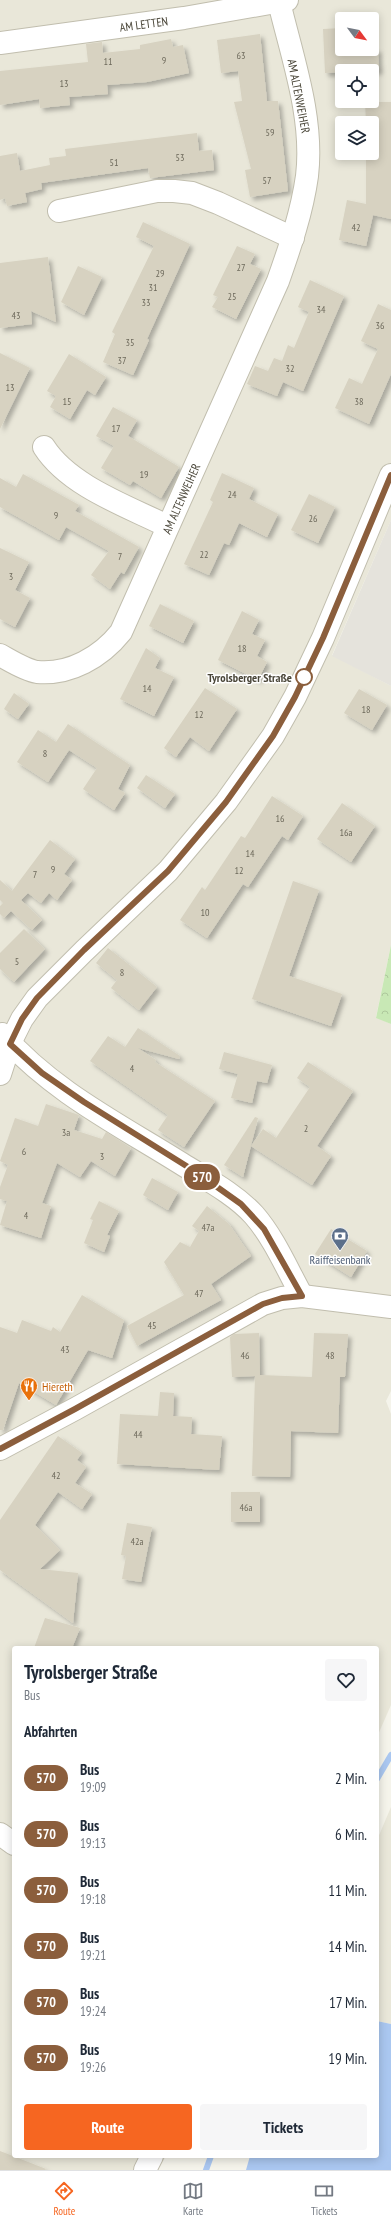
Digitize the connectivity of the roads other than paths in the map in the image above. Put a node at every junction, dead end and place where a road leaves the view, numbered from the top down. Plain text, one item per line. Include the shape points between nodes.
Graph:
1 (283, 1) edge
2 (0, 43) edge
3 (59, 212) dead end
4 (293, 238) junction
5 (44, 448) dead end
6 (391, 475) edge
7 (167, 526) junction
8 (0, 655) edge
9 (3, 1040) edge
10 (0, 1074) edge
11 (302, 1296) junction
12 (391, 1307) edge
13 (0, 1449) edge
14 (0, 1834) edge
15 (12, 1843) edge
16 (151, 2158) edge
17 (145, 2170) edge

1 - 2 street, AM LETTEN via 184,18
1 - 4 street, AM ALTENWEIHER via 308,141 307,175
3 - 4 street via 157,191 192,193
4 - 7 street, AM ALTENWEIHER via 278,281
5 - 7 street via 65,471 83,483
6 - 9 street via 323,638 273,736 226,802 168,871 37,998
7 - 8 street, AM ALTENWEIHER via 121,632 110,647 79,665 37,672
9 - 10 street
9 - 11 street via 42,1073 84,1102 196,1172 241,1204 264,1229
11 - 12 street
11 - 13 street via 282,1298 263,1304
14 - 15 street
16 - 17 street

